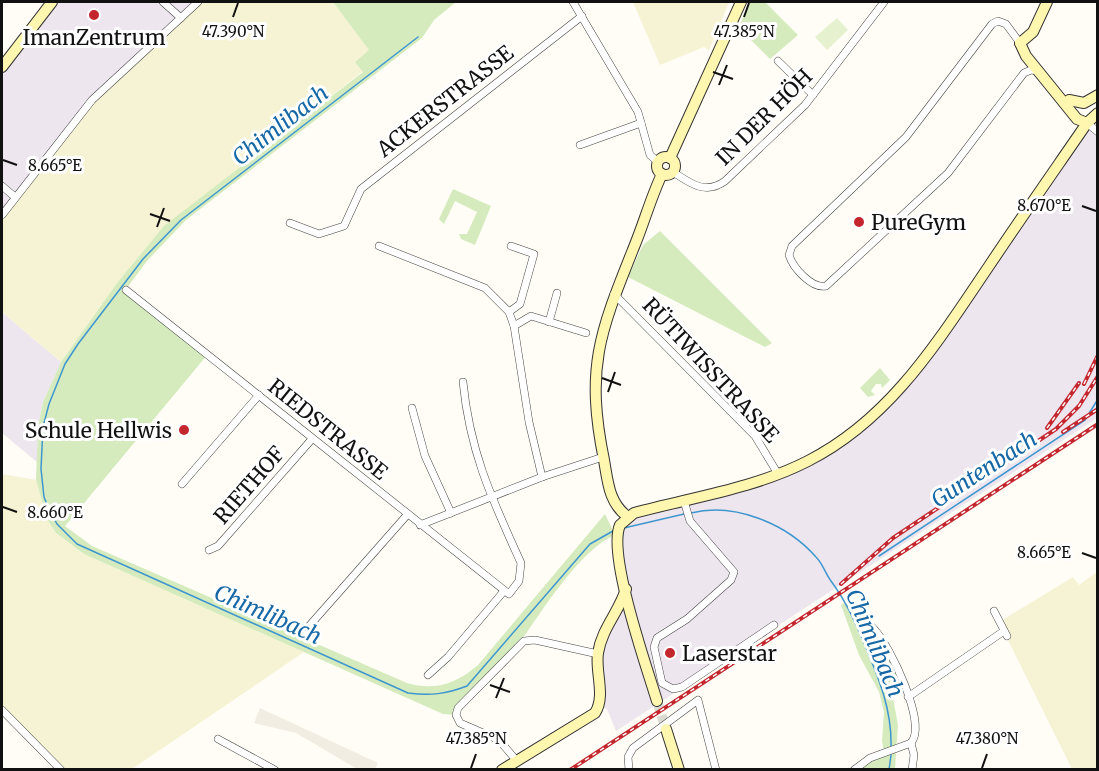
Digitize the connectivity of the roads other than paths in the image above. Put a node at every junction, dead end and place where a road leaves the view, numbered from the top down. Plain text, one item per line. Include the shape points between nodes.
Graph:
1 (52, 2) edge
2 (163, 2) edge
3 (198, 2) edge
4 (573, 2) edge
5 (741, 2) edge
6 (884, 2) edge
7 (1047, 2) edge
8 (582, 16) junction
9 (181, 18) junction
10 (1020, 43) junction
11 (778, 61) dead end
12 (2, 67) edge
13 (1041, 72) junction
14 (813, 95) junction
15 (1098, 95) edge
16 (1069, 100) junction
17 (1098, 113) edge
18 (641, 123) junction
19 (1087, 123) junction
20 (1098, 132) edge
21 (580, 145) dead end
22 (670, 158) junction
23 (658, 162) junction
24 (673, 172) junction
25 (662, 174) junction
26 (2, 186) edge
27 (15, 197) junction
28 (2, 215) edge
29 (290, 223) dead end
30 (379, 246) dead end
31 (511, 246) dead end
32 (126, 290) dead end
33 (557, 293) dead end
34 (614, 294) junction
35 (509, 312) junction
36 (549, 322) junction
37 (514, 326) junction
38 (586, 333) dead end
39 (463, 382) dead end
40 (259, 394) junction
41 (412, 408) dead end
42 (312, 439) junction
43 (603, 458) junction
44 (778, 474) junction
45 (542, 477) junction
46 (182, 484) dead end
47 (491, 498) junction
48 (685, 504) junction
49 (451, 513) junction
50 (407, 515) junction
51 (420, 525) junction
52 (624, 527) junction
53 (209, 550) dead end
54 (507, 592) junction
55 (626, 610) junction
56 (994, 611) dead end
57 (858, 618) dead end
58 (310, 625) dead end
59 (774, 625) dead end
60 (598, 654) junction
61 (648, 669) junction
62 (429, 675) dead end
63 (909, 697) junction
64 (657, 701) tunnel mouth
65 (2, 710) edge
66 (666, 729) tunnel mouth
67 (218, 739) dead end
68 (910, 743) junction
69 (516, 760) junction
70 (61, 770) edge
71 (275, 770) edge
72 (502, 770) edge
73 (629, 770) edge
74 (679, 770) edge
75 (716, 770) edge
76 (854, 770) edge
77 (912, 770) edge

1 - 12 main road
2 - 9 street
3 - 9 street
4 - 8 street
5 - 22 main road
6 - 14 street, IN DER HÖH
7 - 10 main road via 1033,32
8 - 18 street
8 - 29 street, ACKERSTRASSE via 361,189 346,228 319,234
9 - 27 street via 92,100
10 - 13 main road
10 - 13 street via 1006,24 992,24 906,137 792,246 792,263 816,286 829,284 948,173 1024,73
10 - 16 main road
11 - 14 street
13 - 19 main road via 1077,119
14 - 24 street, IN DER HÖH via 716,187 697,186
15 - 16 main road via 1084,103
15 - 19 main road
16 - 19 main road
17 - 19 main road
18 - 21 street
18 - 23 street via 650,155
19 - 20 street
19 - 44 main road via 905,384 853,433
22 - 23 main road via 663,157
22 - 24 main road via 675,163
23 - 25 main road
24 - 25 main road
25 - 34 main road
26 - 27 street
27 - 28 street
30 - 35 street via 485,288
31 - 35 street via 534,254 520,304
32 - 40 street, RIEDSTRASSE
33 - 36 street
34 - 43 main road via 600,336 595,378
34 - 44 street, RÜTIWISSTRASSE via 755,436
35 - 37 street
36 - 37 street via 528,317
36 - 38 street
37 - 45 street
39 - 47 street via 467,423
40 - 42 street, RIEDSTRASSE
40 - 46 street
41 - 49 street via 425,456
42 - 50 street, RIEDSTRASSE
42 - 53 street, RIETHOF via 218,546
43 - 45 street
43 - 52 main road via 614,505
44 - 48 main road
45 - 47 street
47 - 49 street
47 - 54 street via 521,563 519,581
48 - 52 main road
48 - 59 street via 688,518 734,572 687,619 657,638 654,647 662,683 674,689 682,687
49 - 51 street
50 - 51 street, RIEDSTRASSE
50 - 58 street
51 - 54 street, RIEDSTRASSE
52 - 55 main road
52 - 55 main road
54 - 62 street
55 - 60 main road via 602,637
55 - 61 main road
55 - 61 main road
56 - 63 street via 1006,634
57 - 63 street via 874,628
60 - 69 main road via 600,703 595,713
60 - 69 street via 524,641 458,708 460,723 499,740
61 - 64 main road
63 - 68 street via 916,727 915,739
65 - 70 street
66 - 74 main road
67 - 71 street
68 - 76 street
68 - 77 street via 914,755
69 - 72 main road
73 - 75 street via 628,757 633,748 698,700

